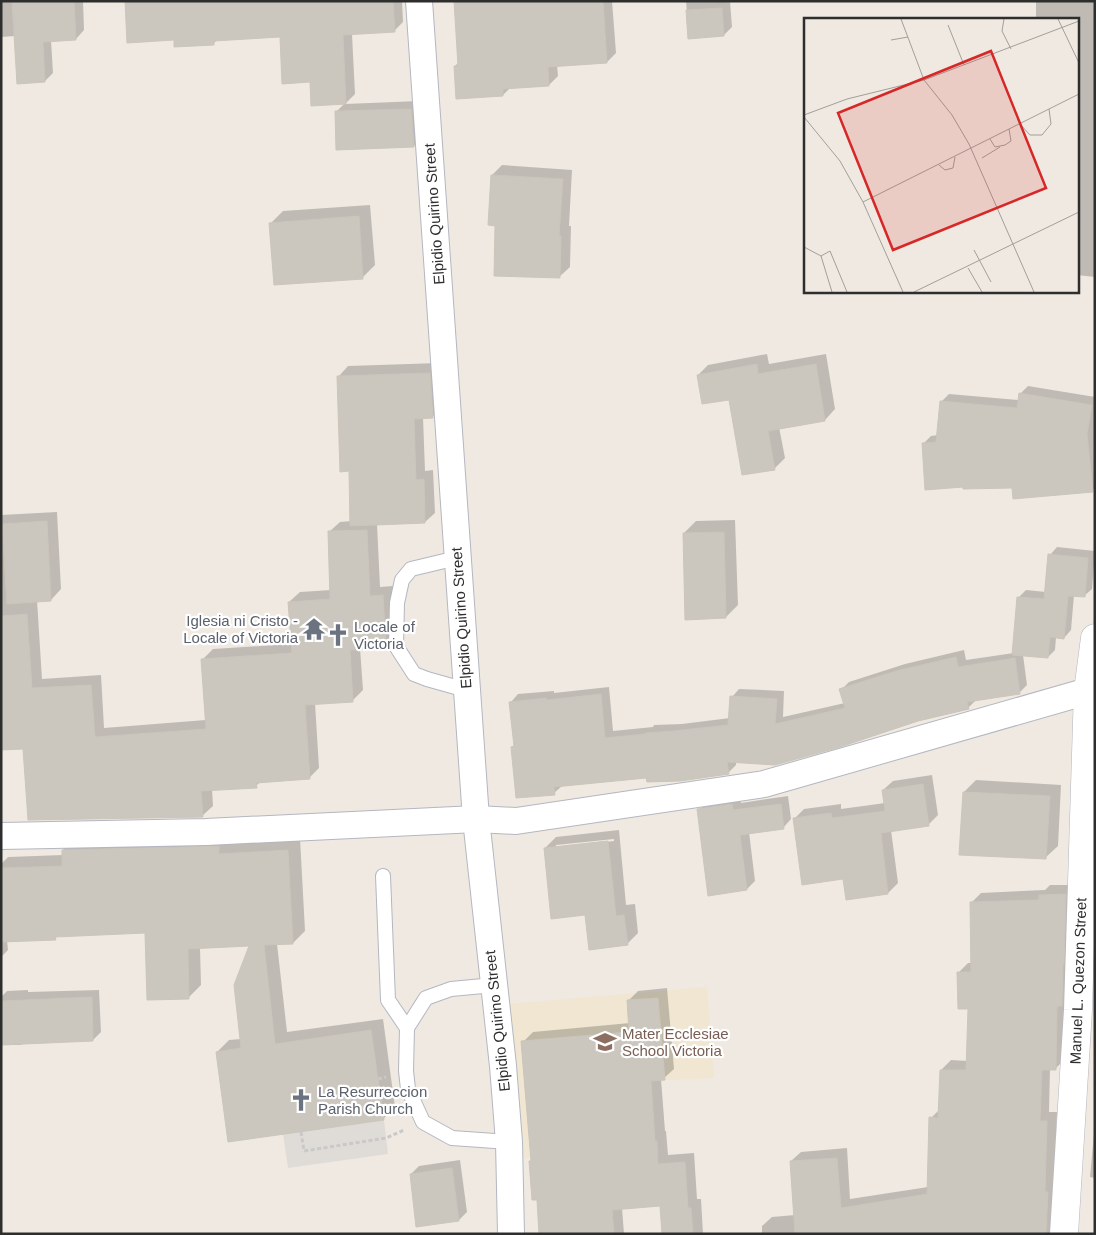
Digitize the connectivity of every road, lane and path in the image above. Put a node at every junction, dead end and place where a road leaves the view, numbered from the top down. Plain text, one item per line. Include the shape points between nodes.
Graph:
1 (419, 1) edge
2 (457, 558) junction
3 (1095, 638) edge
4 (466, 690) junction
5 (1091, 691) edge
6 (476, 819) junction
7 (1, 836) edge
8 (383, 876) dead end
9 (494, 985) junction
10 (1086, 1010) edge
11 (407, 1028) junction
12 (423, 1122) junction
13 (301, 1132) dead end
14 (509, 1142) junction
15 (511, 1234) edge
16 (1064, 1234) edge

1 - 2 street, Elpidio Quirino Street
2 - 4 street, Elpidio Quirino Street
2 - 4 lane via 411,569 402,580 397,603 396,646 414,674
3 - 5 street, Manuel L. Quezon Street
4 - 6 street, Elpidio Quirino Street
5 - 6 street via 764,784 516,821
5 - 10 street, Manuel L. Quezon Street
6 - 7 street via 206,832
6 - 9 street, Elpidio Quirino Street
8 - 11 lane via 388,1000
9 - 11 lane via 451,989 426,998
9 - 14 street, Elpidio Quirino Street
10 - 16 street, Manuel L. Quezon Street
11 - 12 lane via 408,1089
12 - 13 path via 386,1138 304,1151
12 - 14 lane via 452,1138
14 - 15 street, Elpidio Quirino Street

